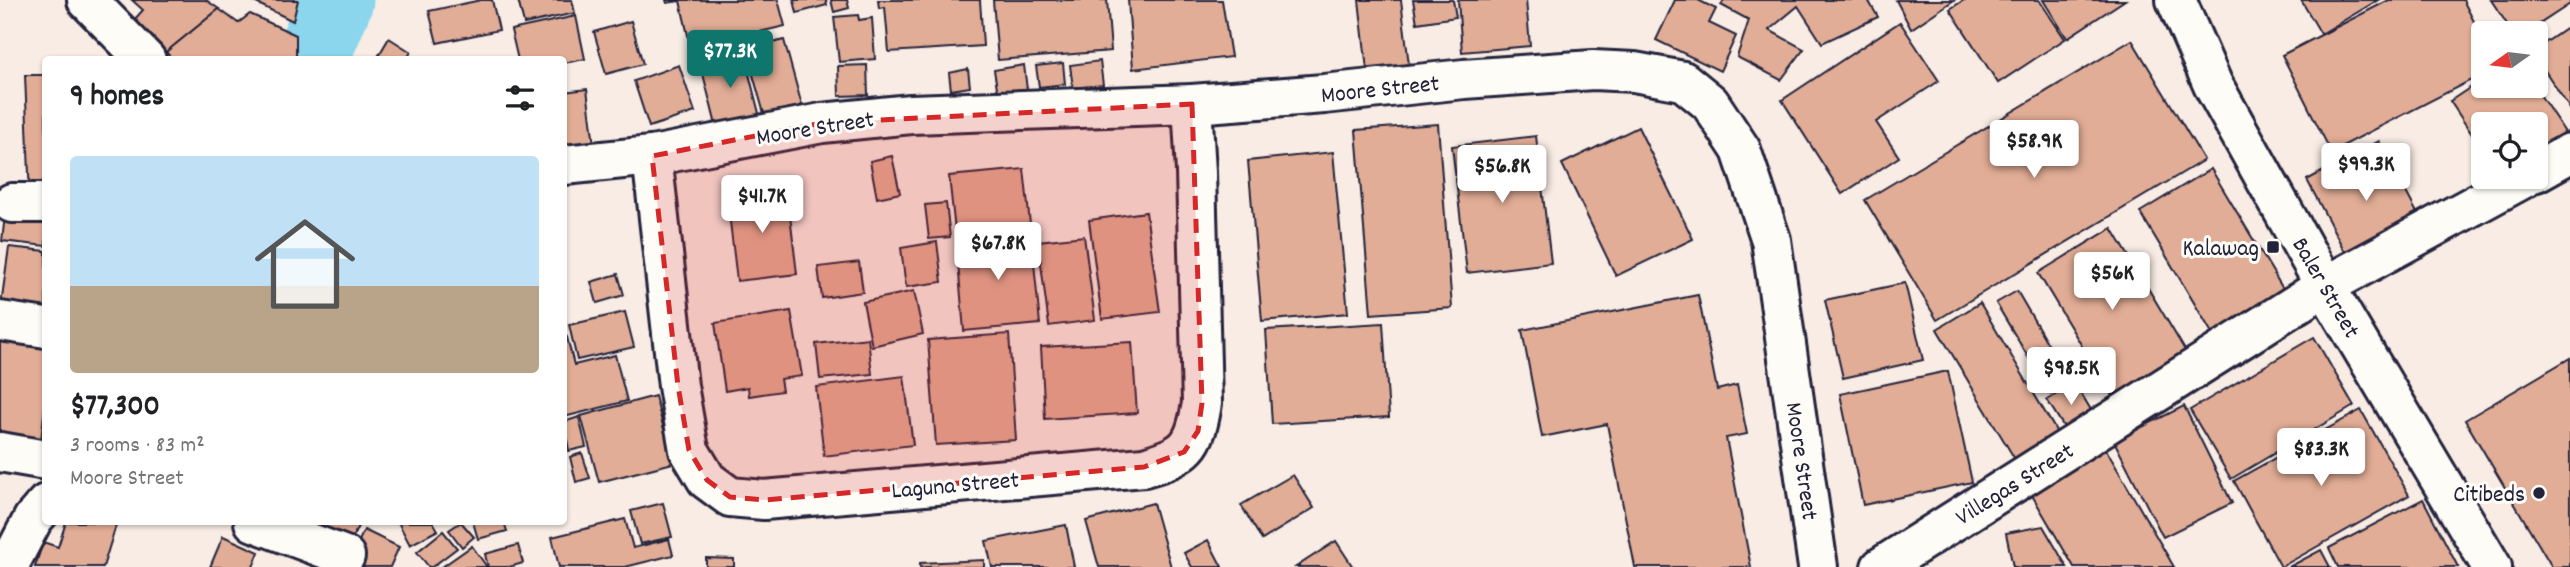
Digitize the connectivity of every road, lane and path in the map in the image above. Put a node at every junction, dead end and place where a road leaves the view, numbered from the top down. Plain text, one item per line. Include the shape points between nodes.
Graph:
1 (88, 0) edge
2 (2176, 0) edge
3 (142, 56) edge
4 (1192, 104) junction
5 (2570, 153) edge
6 (652, 156) junction
7 (567, 165) edge
8 (2548, 165) edge
9 (2504, 189) edge
10 (2325, 286) junction
11 (0, 321) edge
12 (42, 327) edge
13 (0, 452) edge
14 (42, 459) edge
15 (42, 509) edge
16 (262, 525) edge
17 (345, 556) dead end
18 (8, 567) edge
19 (1818, 567) edge
20 (1881, 567) edge
21 (2492, 567) edge

1 - 3 street
2 - 10 street, Baler Street via 2213,85
4 - 6 street, Moore Street via 835,121
4 - 6 street, Laguna Street via 1202,403 1198,430 1184,452 1144,467 765,500 730,497 707,480 689,450
4 - 19 street, Moore Street via 1593,70 1683,81 1710,103 1741,150 1771,240
5 - 8 street
6 - 7 street, Moore Street
9 - 10 street, Villegas Street
10 - 20 street, Villegas Street
10 - 21 street, Baler Street
11 - 12 street
13 - 14 street
15 - 18 street
16 - 17 street

